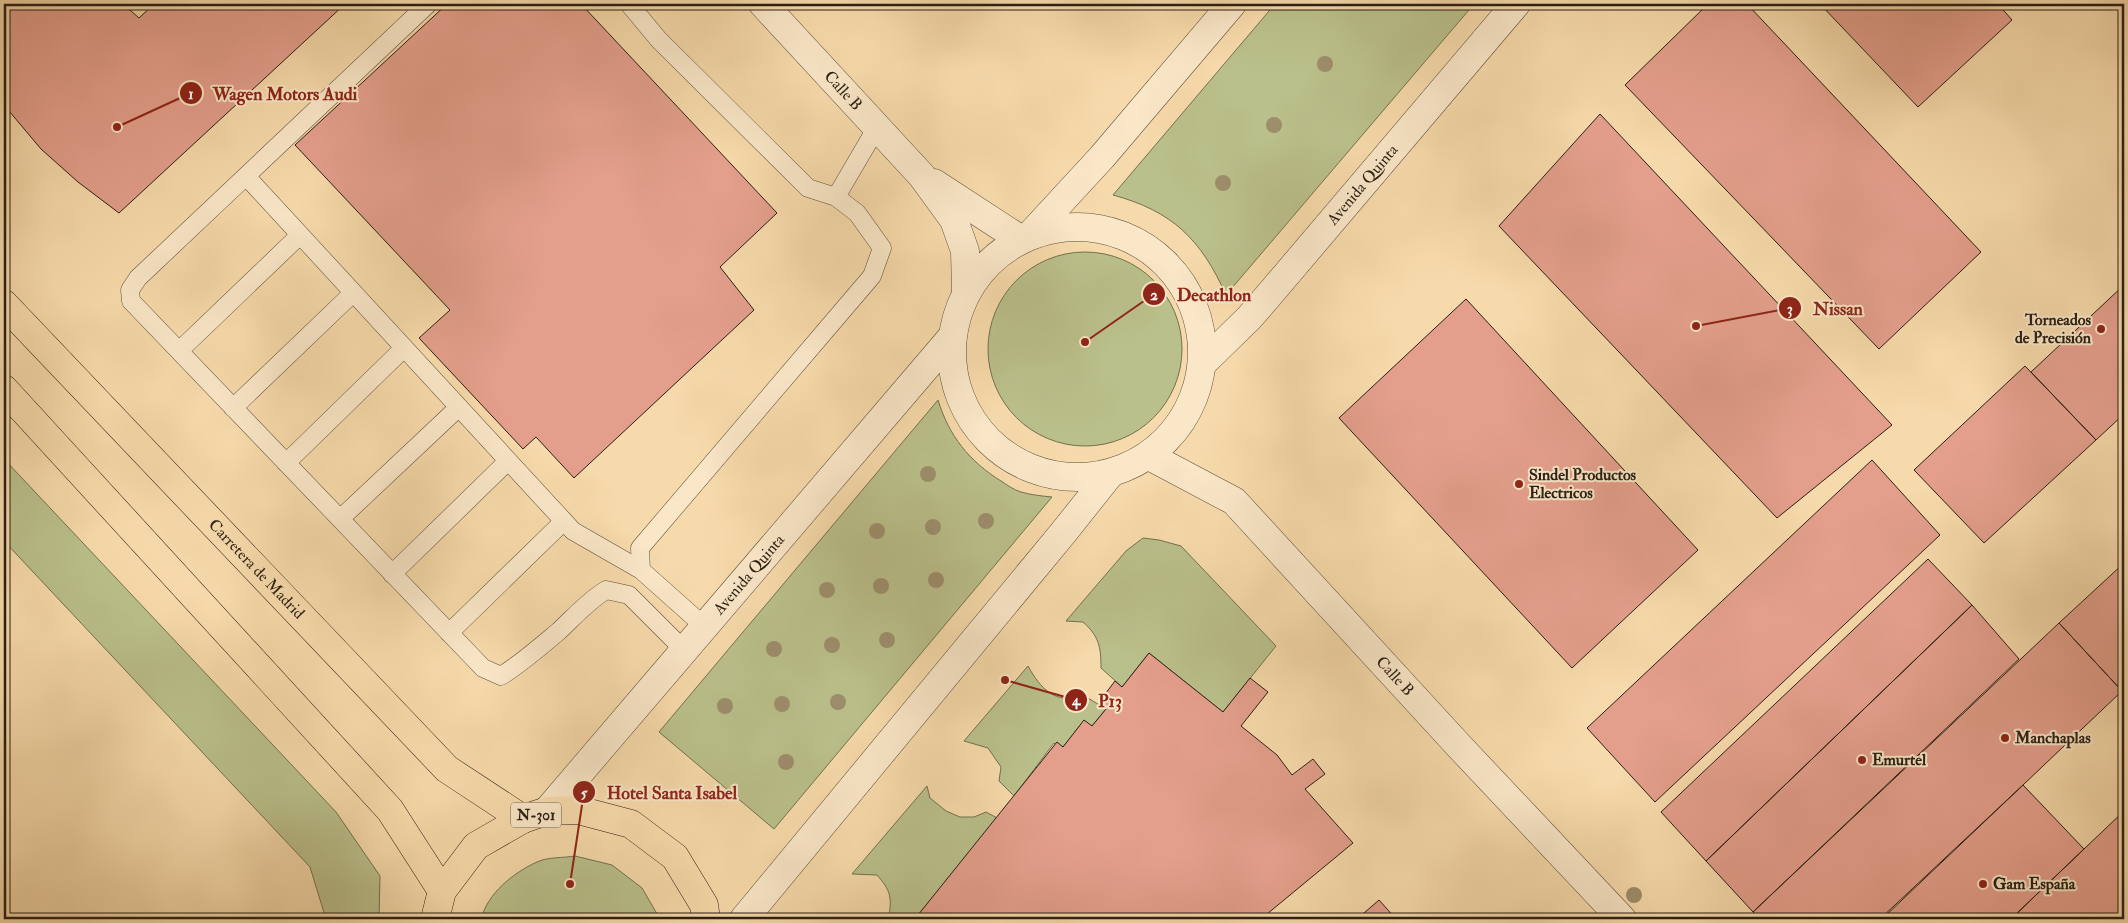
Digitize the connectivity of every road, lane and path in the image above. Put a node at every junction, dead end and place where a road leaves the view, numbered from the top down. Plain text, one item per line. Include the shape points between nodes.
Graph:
1 (428, 4) edge
2 (628, 4) edge
3 (763, 4) edge
4 (1232, 4) edge
5 (1516, 4) edge
6 (877, 127) junction
7 (246, 176) junction
8 (922, 176) junction
9 (836, 196) junction
10 (300, 235) junction
11 (1025, 237) junction
12 (966, 292) junction
13 (353, 293) junction
14 (4, 304) edge
15 (951, 338) junction
16 (404, 348) junction
17 (179, 352) junction
18 (1204, 362) junction
19 (4, 389) edge
20 (458, 407) junction
21 (233, 408) junction
22 (1149, 456) junction
23 (508, 461) junction
24 (286, 463) junction
25 (1110, 474) junction
26 (340, 519) junction
27 (564, 521) junction
28 (641, 570) junction
29 (392, 574) junction
30 (705, 627) junction
31 (449, 633) junction
32 (684, 650) junction
33 (535, 815) junction
34 (442, 890) junction
35 (435, 919) edge
36 (706, 919) edge
37 (744, 919) edge
38 (1622, 919) edge

1 - 7 lane
2 - 9 lane via 659,40 808,188
3 - 6 street, Calle B
4 - 11 street via 1102,157
5 - 18 street, Avenida Quinta via 1264,301
6 - 8 street, Calle B
6 - 9 lane
7 - 10 lane
7 - 17 lane via 138,278 130,290 131,301
8 - 11 street, Calle B
8 - 12 street, Calle B via 954,220 965,251
9 - 28 lane via 856,213 882,248 872,276 640,548
10 - 13 lane
10 - 17 lane
11 - 12 street via 1005,248 983,267
11 - 18 street via 1073,226 1115,231 1153,251 1186,289 1200,320
12 - 15 street
13 - 16 lane
13 - 21 lane
14 - 33 main road, Carretera de Madrid via 447,769
15 - 25 street via 955,387 977,430 1015,462 1024,465 1061,477
15 - 30 street, Avenida Quinta
16 - 20 lane
16 - 24 lane
17 - 21 lane
18 - 22 street via 1195,399 1186,415 1176,431
19 - 34 main road via 390,810
20 - 23 lane
20 - 26 lane
21 - 24 lane
22 - 25 street
22 - 38 street, Calle B via 1234,501
23 - 27 lane
23 - 29 lane
24 - 26 lane
25 - 37 street
26 - 29 lane
27 - 28 lane via 573,531
27 - 31 lane
28 - 30 lane
29 - 31 lane
30 - 32 street, Avenida Quinta
31 - 32 lane via 483,668 501,676 524,661 590,600 606,590 629,595
32 - 33 street, Avenida Quinta
33 - 34 main road, N-301 via 476,846
33 - 36 main road, N-301 via 578,810 632,824 676,857 704,905
34 - 35 main road, N-301

